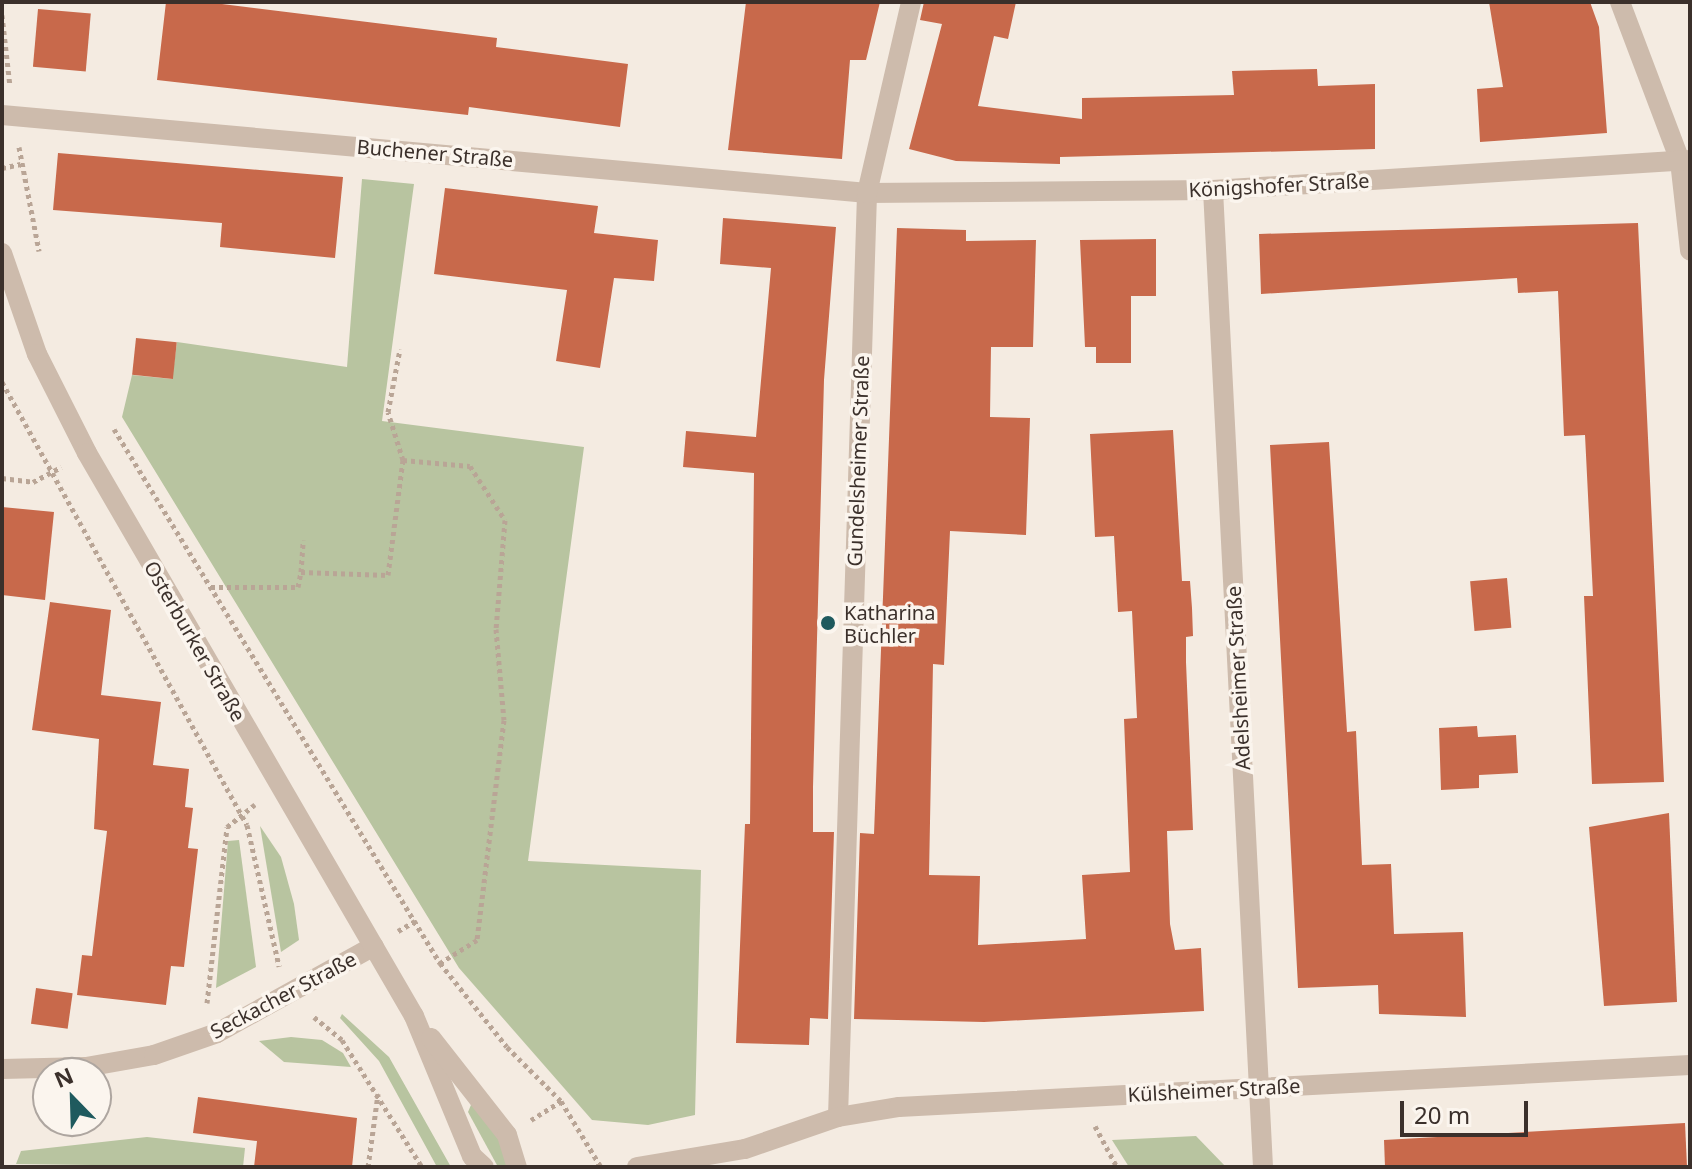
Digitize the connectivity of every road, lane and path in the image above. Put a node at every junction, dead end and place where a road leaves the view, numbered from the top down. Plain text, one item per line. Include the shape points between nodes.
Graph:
1 (911, 2) edge
2 (1620, 2) edge
3 (2, 15) edge
4 (8, 115) edge
5 (1685, 160) edge
6 (21, 164) junction
7 (2, 168) edge
8 (1213, 190) junction
9 (867, 193) junction
10 (1690, 250) edge
11 (2, 253) edge
12 (41, 256) dead end
13 (400, 349) dead end
14 (2, 382) edge
15 (112, 425) dead end
16 (87, 453) junction
17 (403, 460) junction
18 (50, 473) junction
19 (2, 478) edge
20 (303, 540) dead end
21 (301, 572) junction
22 (210, 587) junction
23 (241, 814) junction
24 (374, 946) junction
25 (440, 963) junction
26 (297, 992) junction
27 (414, 1016) junction
28 (217, 1033) junction
29 (1690, 1065) edge
30 (2, 1069) edge
31 (1258, 1088) junction
32 (378, 1094) junction
33 (1093, 1097) junction
34 (838, 1117) junction
35 (745, 1149) junction
36 (368, 1167) edge
37 (422, 1167) edge
38 (484, 1167) edge
39 (517, 1167) edge
40 (601, 1167) edge
41 (637, 1167) edge
42 (723, 1167) edge
43 (1117, 1167) edge
44 (1263, 1167) edge

1 - 9 street, Gundelsheimer Straße
2 - 5 street
3 - 4 path
4 - 6 path
4 - 9 street, Buchener Straße
5 - 8 street, Königshofer Straße
5 - 10 street
6 - 7 path
6 - 12 path
8 - 9 street, Königshofer Straße
8 - 31 street, Adelsheimer Straße
9 - 34 street, Gundelsheimer Straße
11 - 16 street, Osterburker Straße via 37,354
13 - 17 path via 388,412
14 - 18 path
15 - 22 path
16 - 18 path
16 - 24 street, Osterburker Straße
17 - 21 path via 388,575
17 - 25 path via 470,466 505,520 496,629 504,720 477,940
18 - 19 path via 33,482
18 - 23 path
20 - 21 path
21 - 22 path via 298,587
22 - 25 path
23 - 26 path via 273,957
23 - 28 path via 227,827 205,997
24 - 26 street, Seckacher Straße
24 - 27 street, Osterburker Straße
25 - 40 path via 507,1047 561,1101
26 - 28 street, Seckacher Straße
26 - 32 path via 313,1016 342,1040
27 - 38 street, Osterburker Straße via 472,1156
27 - 39 street, Osterburker Straße via 507,1135
28 - 30 street, Seckacher Straße via 154,1055 100,1064
29 - 31 street, Külsheimer Straße
31 - 33 street, Külsheimer Straße
31 - 44 street, Adelsheimer Straße
32 - 36 path
32 - 37 path
33 - 34 street, Külsheimer Straße via 899,1107
33 - 43 path via 1096,1133
34 - 35 street, Külsheimer Straße
35 - 41 street, Külsheimer Straße
35 - 42 street, Külsheimer Straße

